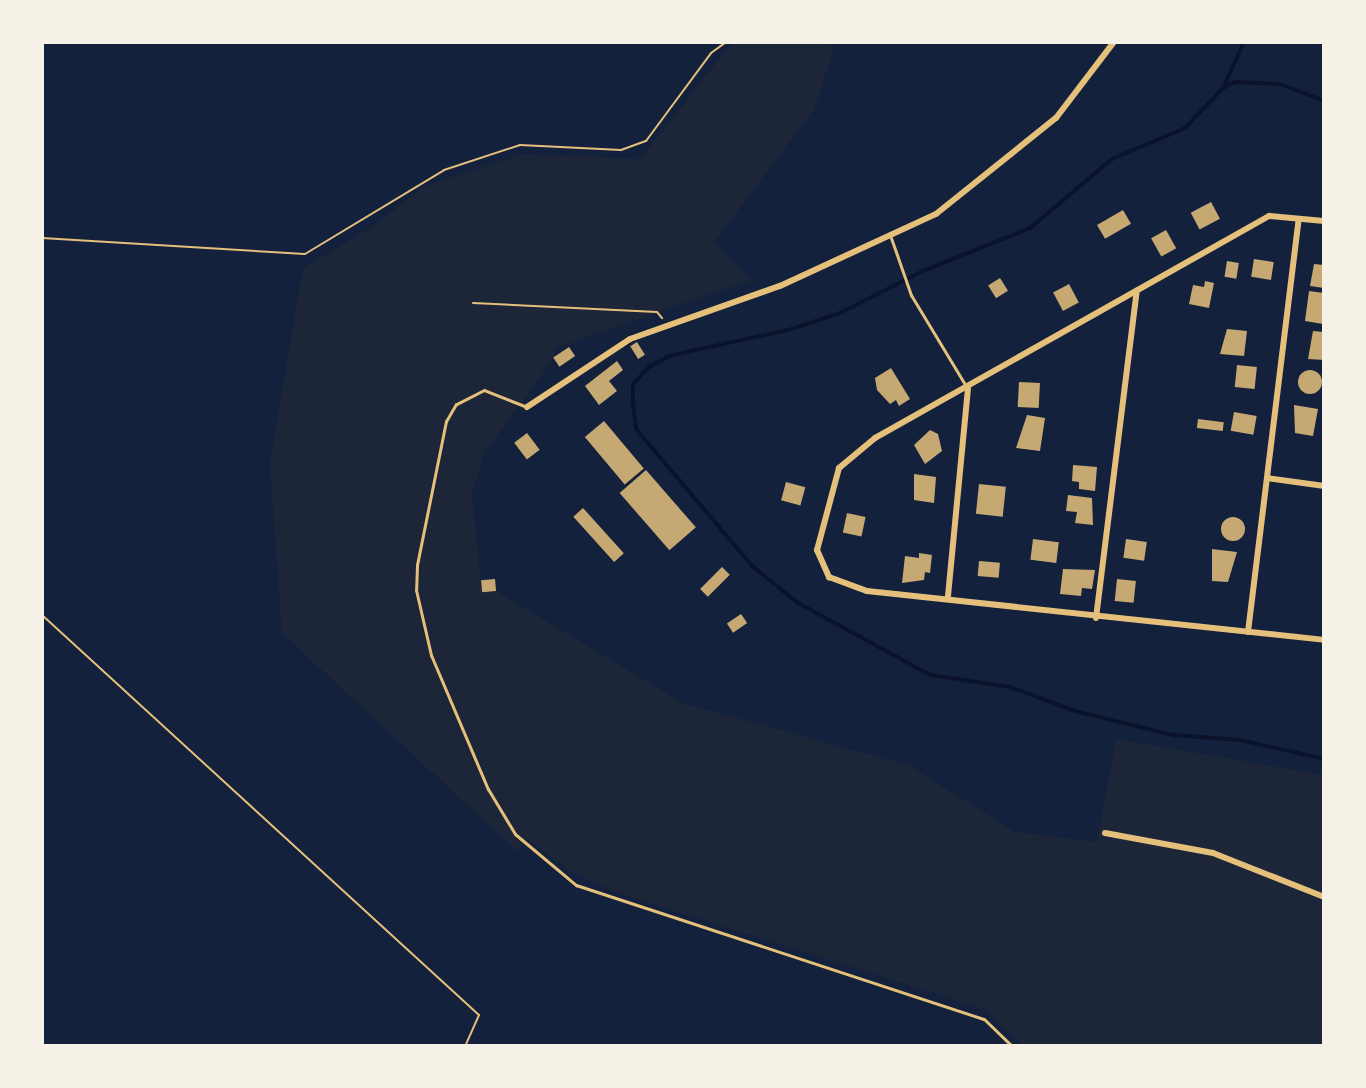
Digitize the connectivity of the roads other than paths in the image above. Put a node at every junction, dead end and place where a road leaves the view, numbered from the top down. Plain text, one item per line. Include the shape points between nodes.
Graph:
1 (1114, 42) edge
2 (1299, 219) junction
3 (1324, 221) edge
4 (890, 235) junction
5 (1137, 291) junction
6 (968, 389) junction
7 (527, 407) joint
8 (1267, 478) junction
9 (1324, 486) edge
10 (948, 596) junction
11 (1096, 618) junction
12 (1248, 632) junction
13 (1324, 640) edge
14 (1105, 833) dead end
15 (1324, 897) edge
16 (1012, 1046) edge

1 - 4 street via 1056,118 936,214
2 - 3 street
2 - 5 street via 1269,216
2 - 8 street
4 - 6 lane via 911,295
4 - 7 street via 780,286 630,339
5 - 6 street
5 - 11 street
6 - 10 street
6 - 10 street via 875,438 839,468 818,560 838,583 867,591
7 - 16 lane via 484,390 456,404 446,421 416,590 431,655 488,789 515,834 576,885 984,1019
8 - 9 street
8 - 12 street
10 - 11 street
11 - 12 street
12 - 13 street
14 - 15 street via 1213,853

